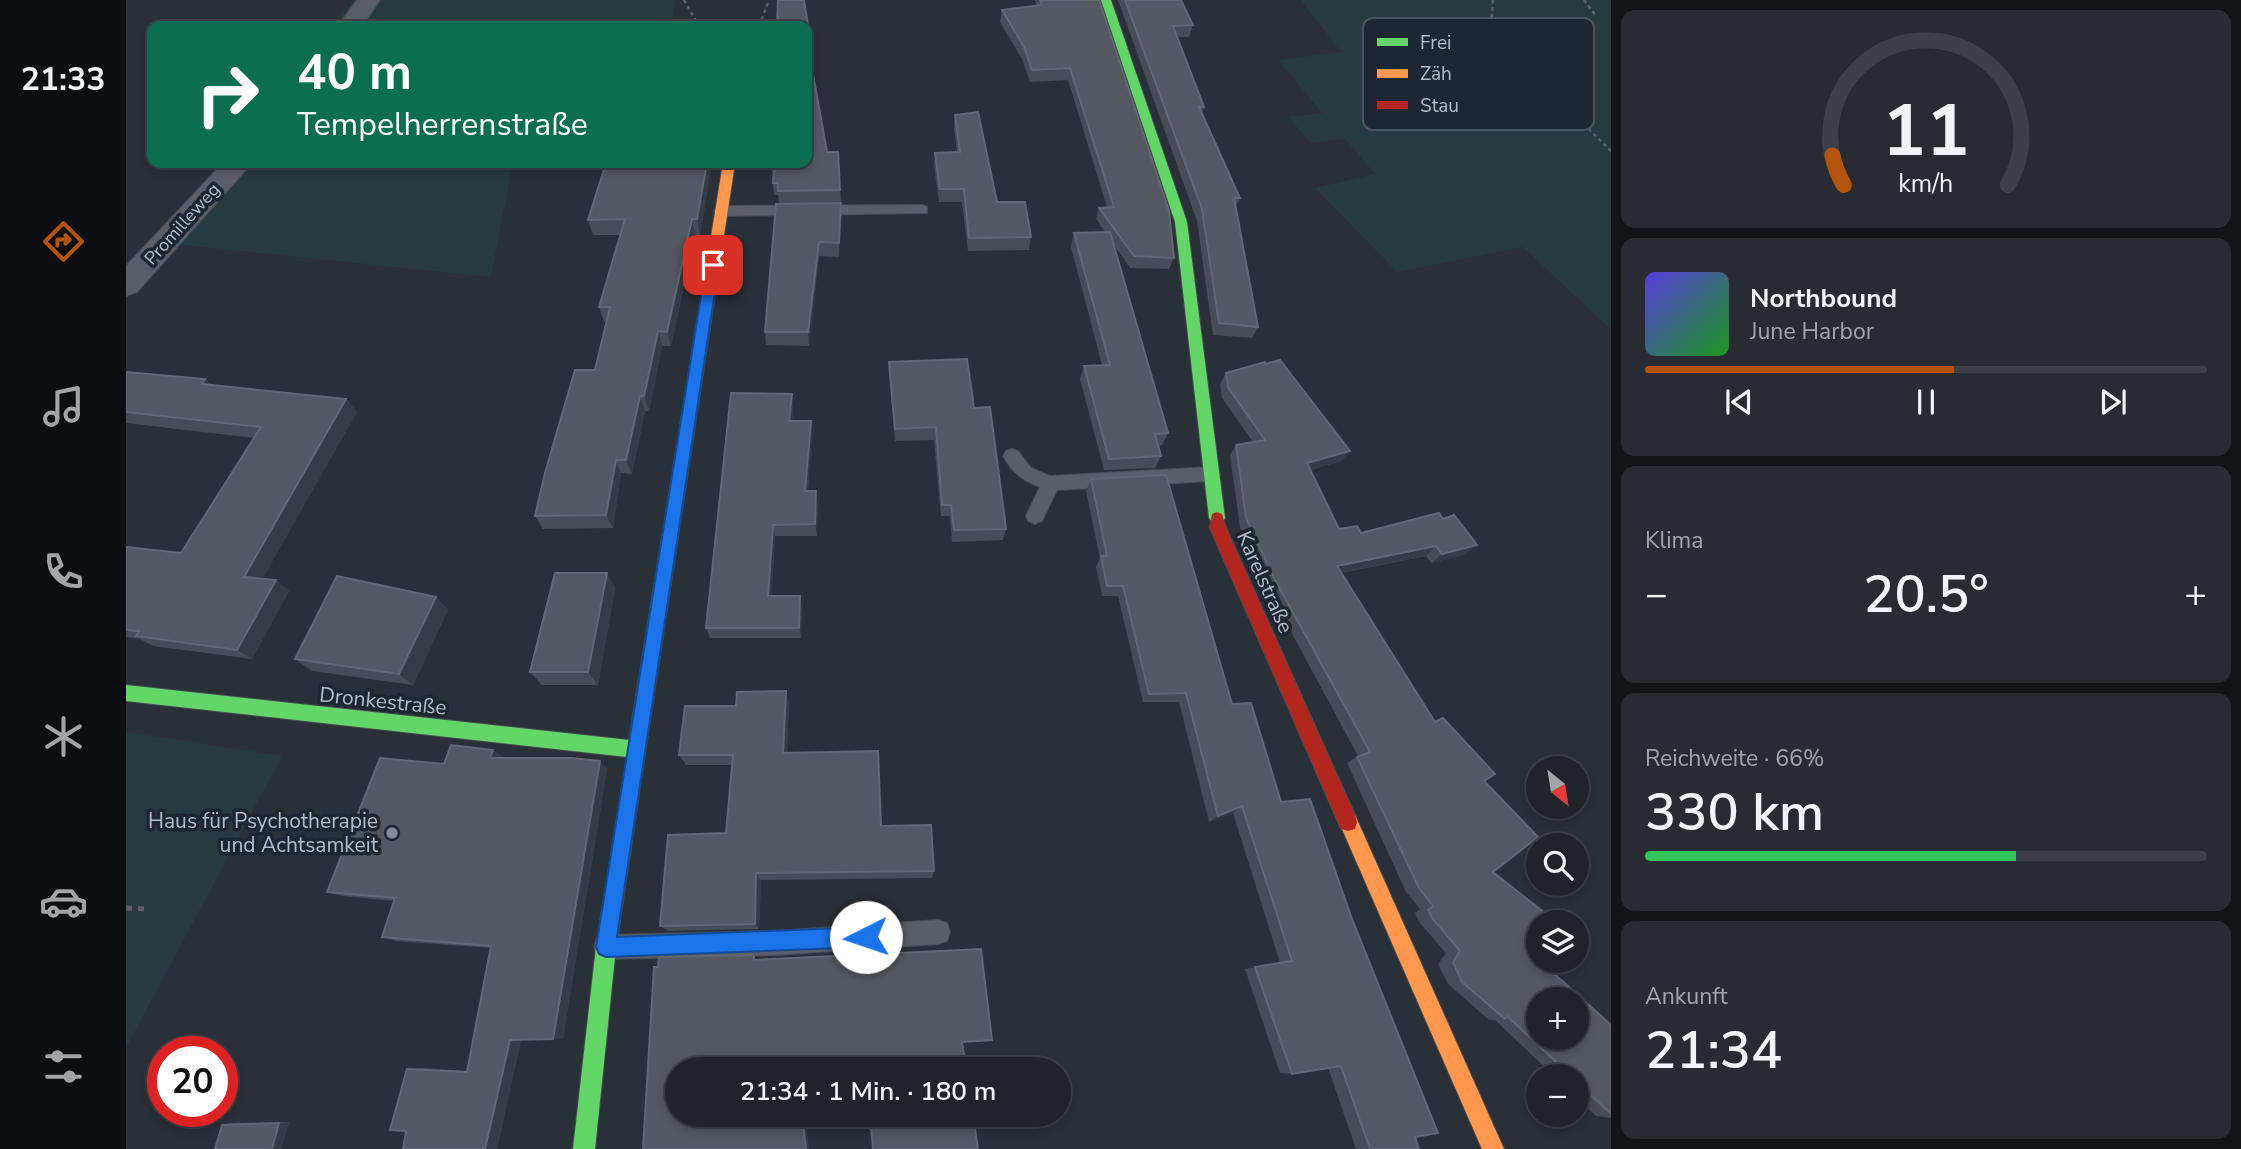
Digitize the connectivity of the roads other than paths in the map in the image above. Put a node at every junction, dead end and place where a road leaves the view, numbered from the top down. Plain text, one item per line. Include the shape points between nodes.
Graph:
1 (369, 0) edge
2 (1106, 0) edge
3 (354, 21) edge
4 (233, 168) edge
5 (728, 168) edge
6 (922, 210) dead end
7 (721, 211) junction
8 (126, 285) edge
9 (1012, 456) dead end
10 (1211, 474) junction
11 (1052, 483) junction
12 (1035, 516) dead end
13 (126, 693) edge
14 (636, 749) junction
15 (938, 932) dead end
16 (606, 947) junction
17 (584, 1149) edge
18 (1493, 1149) edge

1 - 3 street
2 - 10 street, Karelstraße via 1181,222
4 - 8 street, Promilleweg
5 - 7 street
6 - 7 lane
7 - 14 street
9 - 11 lane via 1025,473
10 - 11 lane
10 - 18 street, Karelstraße via 1218,528
11 - 12 lane
13 - 14 street, Dronkestraße
14 - 16 street
15 - 16 lane via 797,942
16 - 17 street

